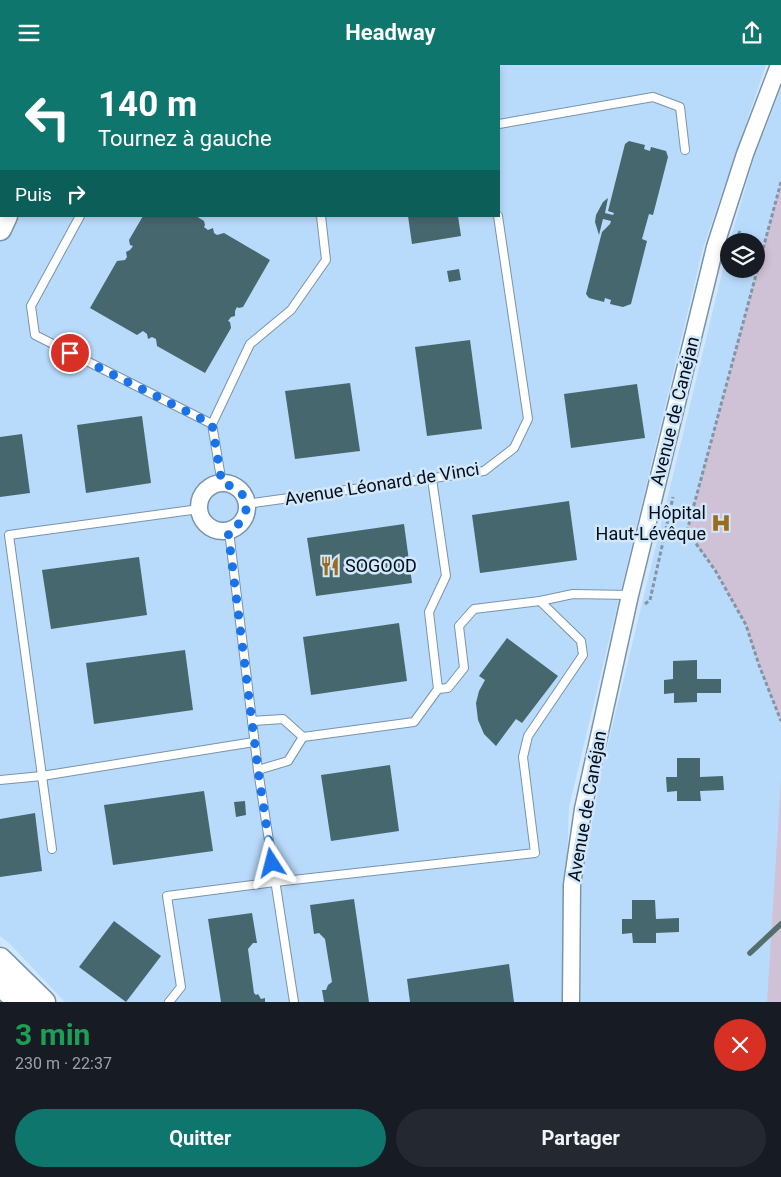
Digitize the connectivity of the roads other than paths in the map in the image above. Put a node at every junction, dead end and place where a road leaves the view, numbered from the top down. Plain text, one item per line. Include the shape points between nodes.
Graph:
1 (780, 65) edge
2 (500, 125) edge
3 (685, 150) dead end
4 (6, 217) edge
5 (79, 217) edge
6 (321, 217) edge
7 (498, 217) edge
8 (0, 229) edge
9 (212, 424) junction
10 (432, 479) junction
11 (222, 484) junction
12 (246, 504) junction
13 (198, 509) junction
14 (228, 531) junction
15 (630, 595) junction
16 (540, 601) junction
17 (438, 689) junction
18 (252, 721) junction
19 (304, 737) junction
20 (254, 742) junction
21 (258, 770) junction
22 (42, 776) junction
23 (0, 780) edge
24 (52, 849) dead end
25 (275, 882) junction
26 (0, 959) edge
27 (0, 971) edge
28 (0, 984) edge
29 (19, 1002) edge
30 (32, 1002) edge
31 (44, 1002) edge
32 (169, 1002) edge
33 (294, 1002) edge
34 (571, 1002) edge

1 - 15 street, Avenue de Canéjan via 745,154 715,247
2 - 3 lane via 653,97 680,107
4 - 8 main road
5 - 9 lane via 31,306 35,335
6 - 9 lane via 326,260 291,310 250,344
7 - 10 lane, Avenue Léonard de Vinci via 528,419 514,449 484,471
9 - 11 lane
10 - 12 lane, Avenue Léonard de Vinci
10 - 17 lane via 446,576 428,612
11 - 12 street via 237,488
11 - 13 street via 203,493
12 - 14 street via 242,522
13 - 14 street via 206,525 215,531
13 - 22 lane via 9,535
14 - 18 lane
15 - 16 lane via 573,594
15 - 34 street, Avenue de Canéjan via 583,809 572,885
16 - 17 lane via 474,609 459,626 464,668 448,688
16 - 25 lane via 581,641 583,655 528,736 523,757 535,853
17 - 19 lane via 414,722
18 - 19 lane via 283,719
18 - 20 lane
19 - 21 lane via 288,761
20 - 21 lane
20 - 22 lane
21 - 25 lane
22 - 23 lane
22 - 24 lane
25 - 32 lane via 167,896 180,987
25 - 33 lane
26 - 31 main road
27 - 30 lane
28 - 29 main road

